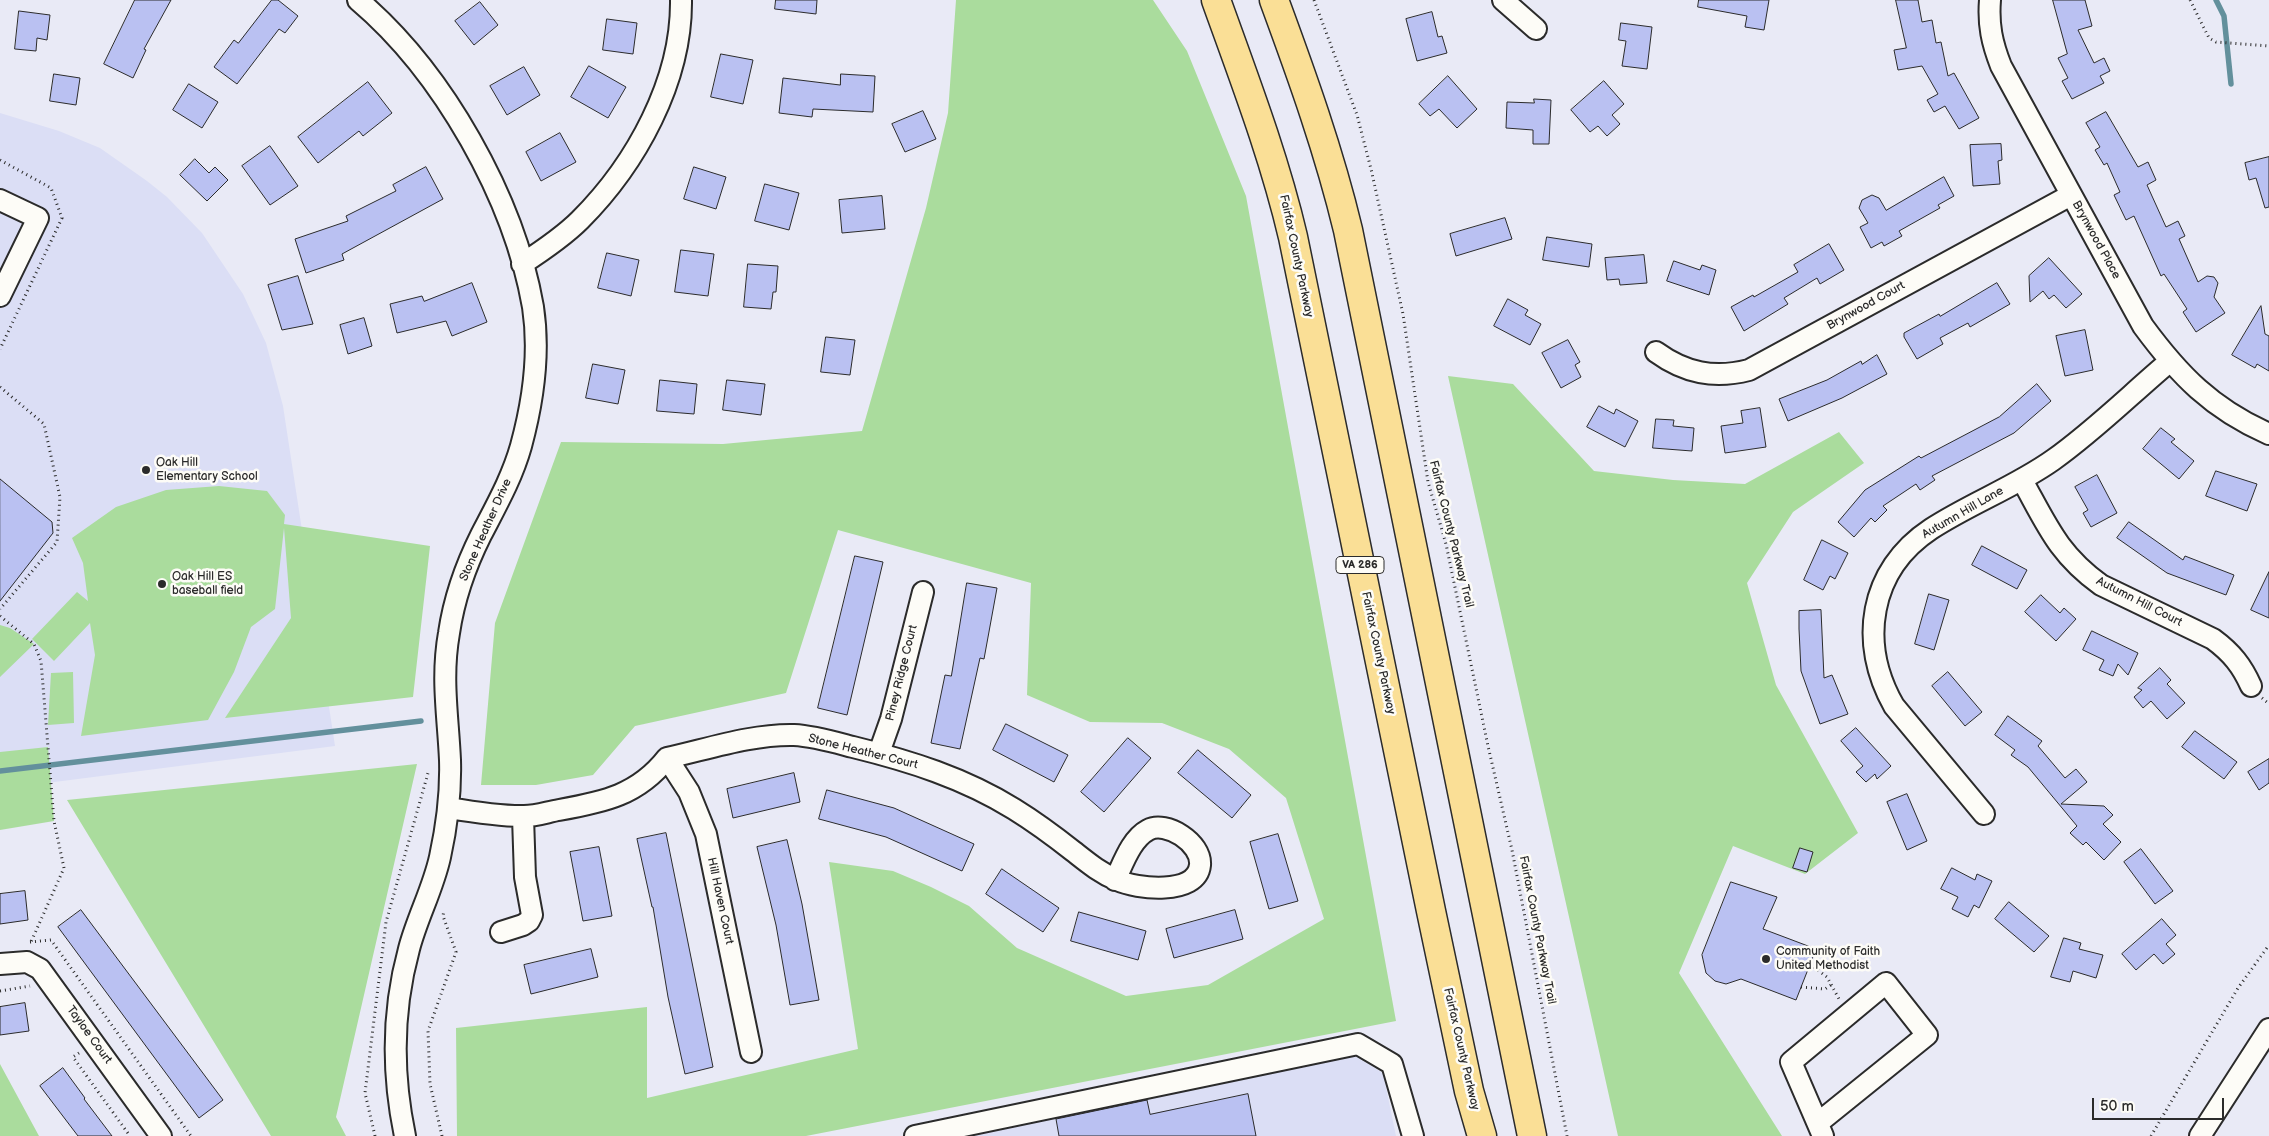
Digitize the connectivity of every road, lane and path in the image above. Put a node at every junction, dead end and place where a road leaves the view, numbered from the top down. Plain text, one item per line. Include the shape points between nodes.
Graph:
1 (358, 0) edge
2 (681, 0) edge
3 (1216, 0) edge
4 (1274, 0) edge
5 (1314, 0) edge
6 (1503, 0) edge
7 (1990, 0) edge
8 (2190, 0) edge
9 (1536, 29) dead end
10 (2269, 46) edge
11 (2071, 195) junction
12 (0, 200) edge
13 (522, 264) junction
14 (0, 296) edge
15 (1656, 352) dead end
16 (2169, 362) junction
17 (0, 387) edge
18 (2269, 434) edge
19 (2022, 480) junction
20 (923, 592) dead end
21 (0, 610) edge
22 (0, 616) edge
23 (2251, 686) dead end
24 (879, 753) junction
25 (667, 758) junction
26 (449, 808) junction
27 (1984, 814) dead end
28 (523, 817) junction
29 (1115, 880) dead end
30 (444, 907) dead end
31 (501, 932) dead end
32 (31, 942) junction
33 (23, 943) dead end
34 (2269, 945) edge
35 (0, 964) edge
36 (1810, 964) dead end
37 (1831, 985) junction
38 (1801, 987) dead end
39 (1850, 1013) junction
40 (2269, 1029) edge
41 (94, 1042) junction
42 (751, 1052) dead end
43 (1821, 1130) edge
44 (130, 1136) edge
45 (161, 1136) edge
46 (191, 1136) edge
47 (405, 1136) edge
48 (442, 1136) edge
49 (916, 1136) edge
50 (1413, 1136) edge
51 (1482, 1136) edge
52 (1532, 1136) edge
53 (1567, 1136) edge
54 (2151, 1136) edge
55 (2200, 1136) edge

1 - 13 street, Stone Heather Drive via 394,36 454,113 500,199
2 - 13 street via 669,74 656,109 628,162 579,221
3 - 51 highway, Fairfax County Parkway / VA 286 via 1281,185 1469,1091
4 - 52 highway via 1314,108 1348,230
5 - 53 path, Fairfax County Parkway Trail via 1357,115 1372,169 1403,314 1428,482 1446,544 1512,850
6 - 9 street
7 - 11 street, Brynwood Place via 1988,22 2001,66
8 - 10 path via 2208,38 2216,42
11 - 15 street, Brynwood Court via 1749,370 1732,374 1703,374 1670,362
11 - 16 street, Brynwood Place via 2143,326
12 - 14 street via 38,218
13 - 26 street, Stone Heather Drive via 533,308 535,336 530,410 507,486 465,571 448,632 444,708 450,759
16 - 18 street, Brynwood Place via 2221,408
16 - 19 street, Autumn Hill Lane via 2072,445
17 - 21 path via 44,424 60,497 57,542
19 - 23 street, Autumn Hill Court via 2054,539 2084,573 2101,586 2213,639 2230,651 2242,666
19 - 27 street, Autumn Hill Lane via 1914,542 1890,573 1879,595 1874,616 1872,637 1883,687 1894,706
20 - 24 street, Piney Ridge Court via 891,719
22 - 32 path via 34,644 41,661 54,821 64,868
24 - 25 street, Stone Heather Court via 794,735 767,736
24 - 29 street, Stone Heather Court via 980,788 1036,823
25 - 28 street via 657,771 622,795
25 - 42 street, Hill Haven Court via 689,792 706,834
26 - 28 street
26 - 47 street, Stone Heather Drive via 439,860 401,985 395,1069
28 - 31 street via 525,877 532,915 523,925
30 - 48 path via 442,916 456,952 428,1031 430,1084
32 - 33 path
32 - 46 path via 51,940
34 - 54 path via 2238,988
35 - 41 street, Tayloe Court via 27,962 40,969
36 - 37 path via 1827,977
37 - 38 path via 1825,989
37 - 39 path
39 - 43 street via 1791,1062
39 - 43 street via 1886,983 1927,1036
40 - 55 street
41 - 44 path via 73,1057
41 - 45 street, Tayloe Court
49 - 50 street via 1358,1044 1392,1064

